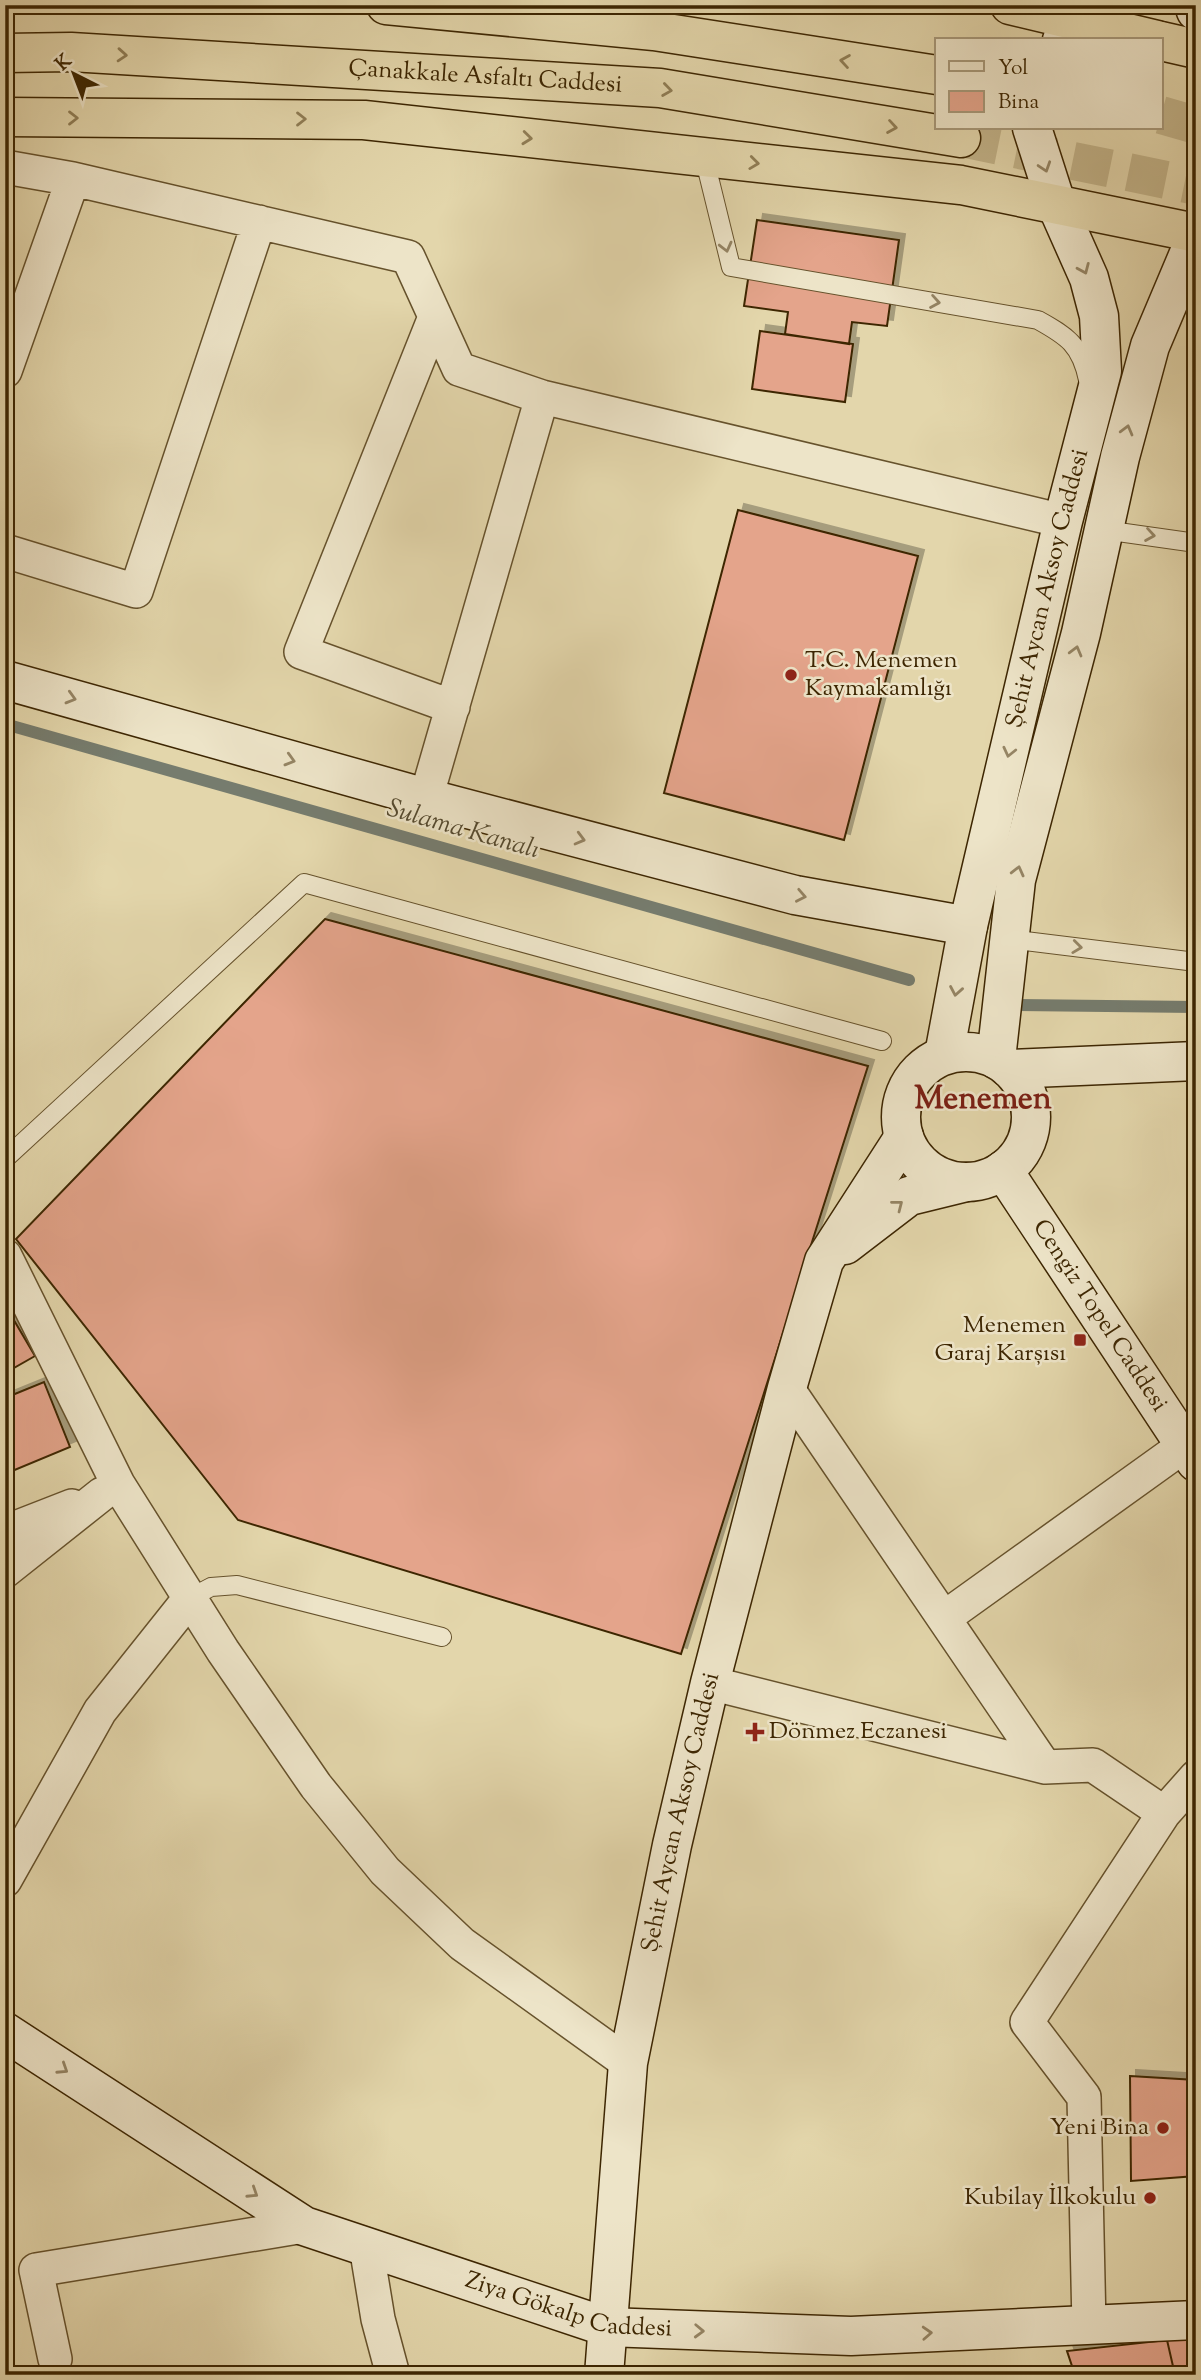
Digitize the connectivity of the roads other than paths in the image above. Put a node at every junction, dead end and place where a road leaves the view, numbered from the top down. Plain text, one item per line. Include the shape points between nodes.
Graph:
1 (386, 5) edge
2 (1010, 5) edge
3 (1194, 5) edge
4 (1196, 11) edge
5 (1083, 23) edge
6 (1146, 38) edge
7 (1162, 42) edge
8 (1196, 49) edge
9 (5, 53) edge
10 (935, 75) edge
11 (5, 117) edge
12 (1033, 130) edge
13 (961, 138) tunnel mouth
14 (704, 157) junction
15 (5, 167) edge
16 (73, 179) junction
17 (1057, 206) junction
18 (259, 222) junction
19 (1196, 235) edge
20 (435, 317) junction
21 (5, 371) edge
22 (542, 397) junction
23 (1093, 405) junction
24 (1063, 521) junction
25 (1104, 530) junction
26 (1196, 542) edge
27 (5, 551) edge
28 (5, 680) edge
29 (453, 707) junction
30 (426, 798) junction
31 (968, 926) junction
32 (1009, 939) junction
33 (1196, 962) edge
34 (883, 1041) dead end
35 (944, 1055) junction
36 (1196, 1061) edge
37 (1003, 1064) junction
38 (904, 1137) junction
39 (5, 1159) edge
40 (986, 1176) junction
41 (5, 1256) edge
42 (824, 1261) junction
43 (787, 1388) junction
44 (1190, 1453) edge
45 (110, 1489) junction
46 (5, 1532) edge
47 (5, 1571) edge
48 (190, 1598) junction
49 (944, 1618) junction
50 (442, 1637) dead end
51 (710, 1683) junction
52 (1045, 1767) junction
53 (1196, 1777) edge
54 (1164, 1813) junction
55 (5, 1880) edge
56 (11, 2042) edge
57 (628, 2063) junction
58 (304, 2226) junction
59 (366, 2246) junction
60 (1196, 2320) edge
61 (1089, 2326) junction
62 (607, 2328) junction
63 (55, 2359) dead end
64 (393, 2375) edge
65 (604, 2375) edge

10 -> 1 highway via 654,31
2 - 5 highway
3 - 4 street
5 - 6 highway
7 - 8 highway
9 -> 13 highway, Çanakkale Asfaltı Caddesi via 71,52 660,88
11 -> 14 highway via 364,120
12 -> 17 street, Şehit Aycan Aksoy Caddesi
14 -> 17 highway via 961,184
14 -> 23 lane via 731,267 1038,320 1077,348
15 - 16 street
16 - 18 street
16 - 21 street
17 - 19 highway
17 -> 23 street, Şehit Aycan Aksoy Caddesi via 1099,316 1102,372
18 - 20 street via 408,257
18 - 27 street via 136,591
25 -> 19 street, Şehit Aycan Aksoy Caddesi via 1150,346
20 - 22 street via 459,369
20 - 29 street via 301,652
22 - 24 street
22 - 29 street
23 - 24 street, Şehit Aycan Aksoy Caddesi
24 -> 31 street, Şehit Aycan Aksoy Caddesi
25 -> 26 lane
32 -> 25 street, Şehit Aycan Aksoy Caddesi via 1016,880
28 -> 30 street
29 - 30 street
30 -> 31 street via 795,895
31 -> 35 street, Şehit Aycan Aksoy Caddesi
32 -> 33 lane
32 - 37 street, Şehit Aycan Aksoy Caddesi
34 - 39 lane via 304,883
35 - 37 street via 979,1053
35 - 38 street via 912,1079 901,1117
36 - 37 street
37 - 40 street via 1022,1084 1030,1121 1027,1140 1017,1156
38 - 40 street via 913,1156 947,1180
38 - 42 street, Şehit Aycan Aksoy Caddesi
42 -> 40 street via 909,1196
40 - 44 street, Cengiz Topel Caddesi
41 - 45 street
42 - 43 street, Şehit Aycan Aksoy Caddesi
43 - 49 street
43 - 51 street, Şehit Aycan Aksoy Caddesi
44 - 49 street
45 - 46 street
45 - 47 street
45 - 48 street
48 - 50 lane via 211,1587 237,1585
48 - 55 street via 100,1711
48 - 57 street via 316,1786 385,1871 462,1944
49 - 52 street
51 - 52 street
51 - 57 street, Şehit Aycan Aksoy Caddesi
52 - 54 street via 1093,1765
53 - 54 street
54 - 61 street via 1027,2022 1084,2097
56 -> 58 street, Ziya Gökalp Caddesi
57 - 62 street, Şehit Aycan Aksoy Caddesi
58 - 59 street, Ziya Gökalp Caddesi
58 - 63 street via 36,2270
59 - 62 street, Ziya Gökalp Caddesi
59 - 64 street
60 - 61 street, Ziya Gökalp Caddesi
62 -> 61 street, Ziya Gökalp Caddesi via 851,2336
62 - 65 street, Şehit Aycan Aksoy Caddesi

